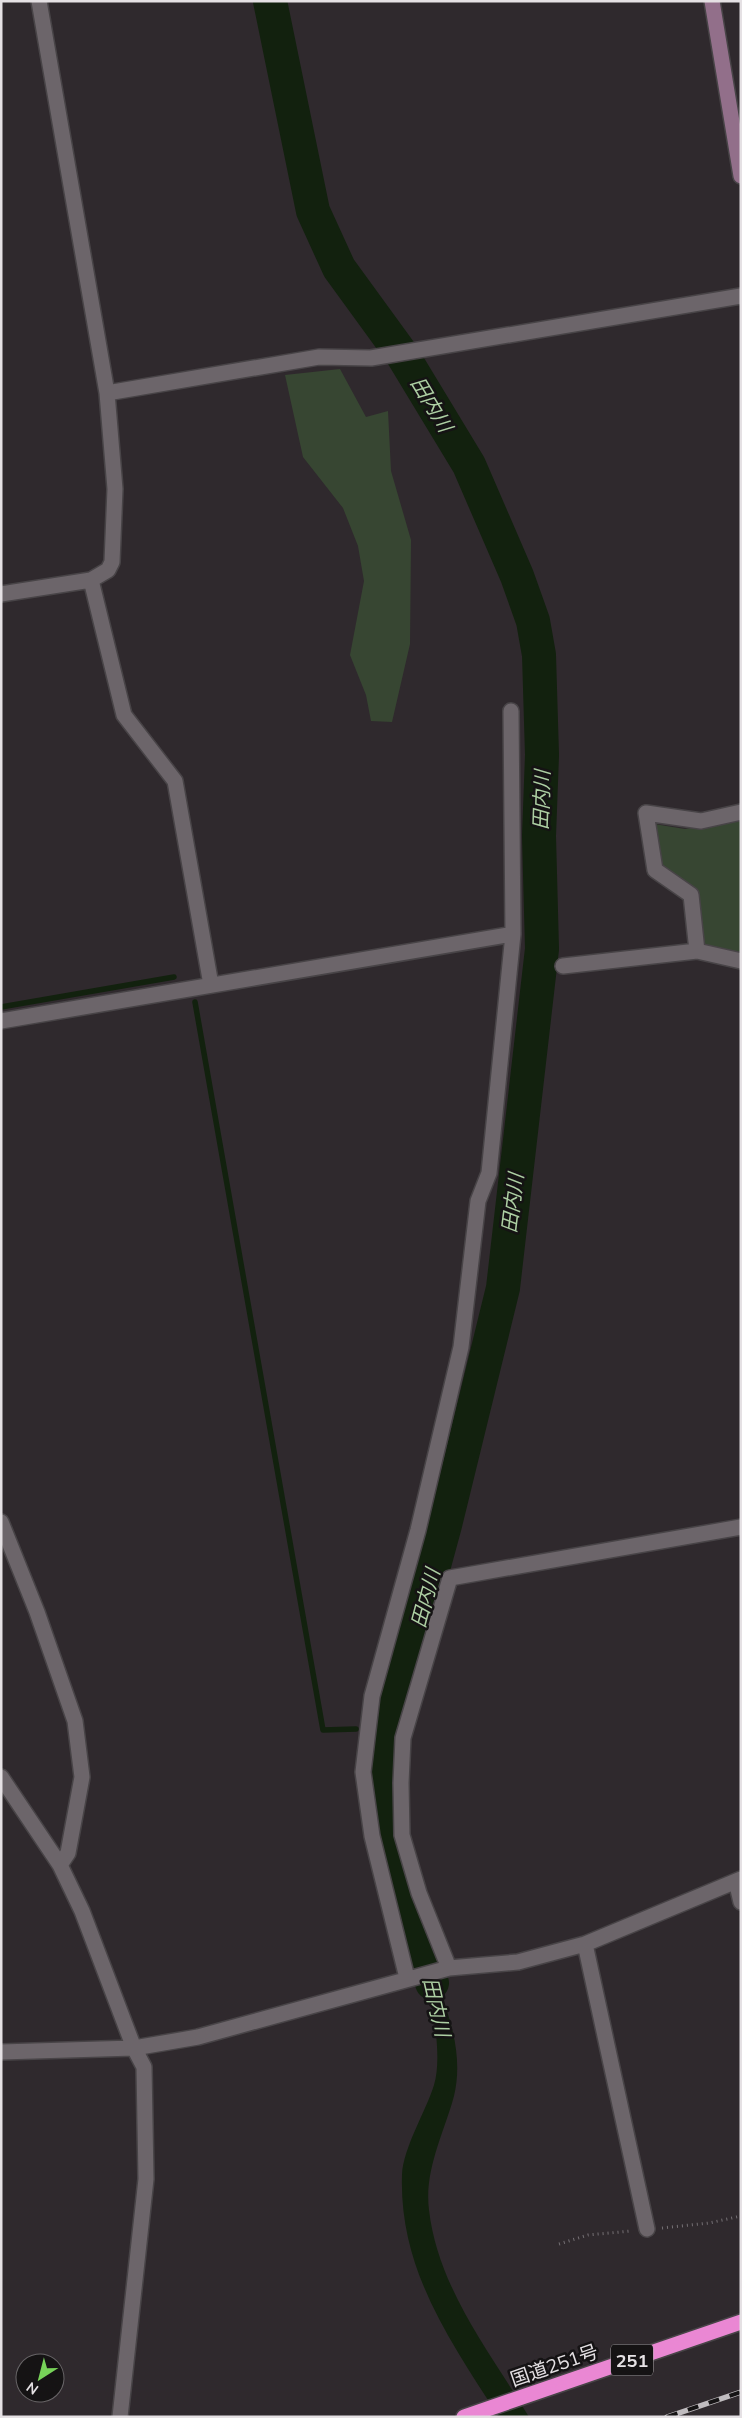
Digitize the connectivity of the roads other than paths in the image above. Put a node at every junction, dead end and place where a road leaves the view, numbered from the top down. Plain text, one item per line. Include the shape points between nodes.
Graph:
1 (39, 1) edge
2 (712, 1) edge
3 (741, 176) edge
4 (741, 296) edge
5 (106, 393) junction
6 (91, 580) junction
7 (1, 594) edge
8 (510, 711) dead end
9 (741, 812) edge
10 (513, 934) junction
11 (698, 951) junction
12 (741, 960) edge
13 (563, 966) dead end
14 (211, 985) junction
15 (1, 1021) edge
16 (1, 1522) edge
17 (741, 1527) edge
18 (1, 1777) edge
19 (60, 1866) junction
20 (738, 1880) edge
21 (741, 1902) edge
22 (585, 1944) junction
23 (446, 1969) junction
24 (411, 1977) junction
25 (134, 2048) junction
26 (1, 2052) edge
27 (647, 2229) dead end
28 (741, 2322) edge
29 (120, 2417) edge
30 (465, 2417) edge

1 - 5 street
2 - 3 street
4 - 5 street via 371,358 318,357
5 - 6 street via 115,489 112,562 108,570
6 - 7 street
6 - 14 street via 124,716 175,781
8 - 10 street
9 - 11 street via 692,821 646,813 655,870 691,894
10 - 14 street
10 - 24 street via 490,1173 478,1201 462,1347 418,1530 372,1696 363,1772 372,1836
11 - 12 street
11 - 13 street
14 - 15 street
16 - 19 street via 75,1721 82,1777 68,1853
17 - 23 street via 450,1578 403,1738 401,1783 402,1835
18 - 19 street
19 - 25 street via 82,1911
20 - 21 street
20 - 22 street
22 - 23 street via 518,1962
22 - 27 street
23 - 24 street
24 - 25 street via 198,2037
25 - 26 street
25 - 29 street via 144,2068 146,2180
28 - 30 highway, 国道251号 / 251

